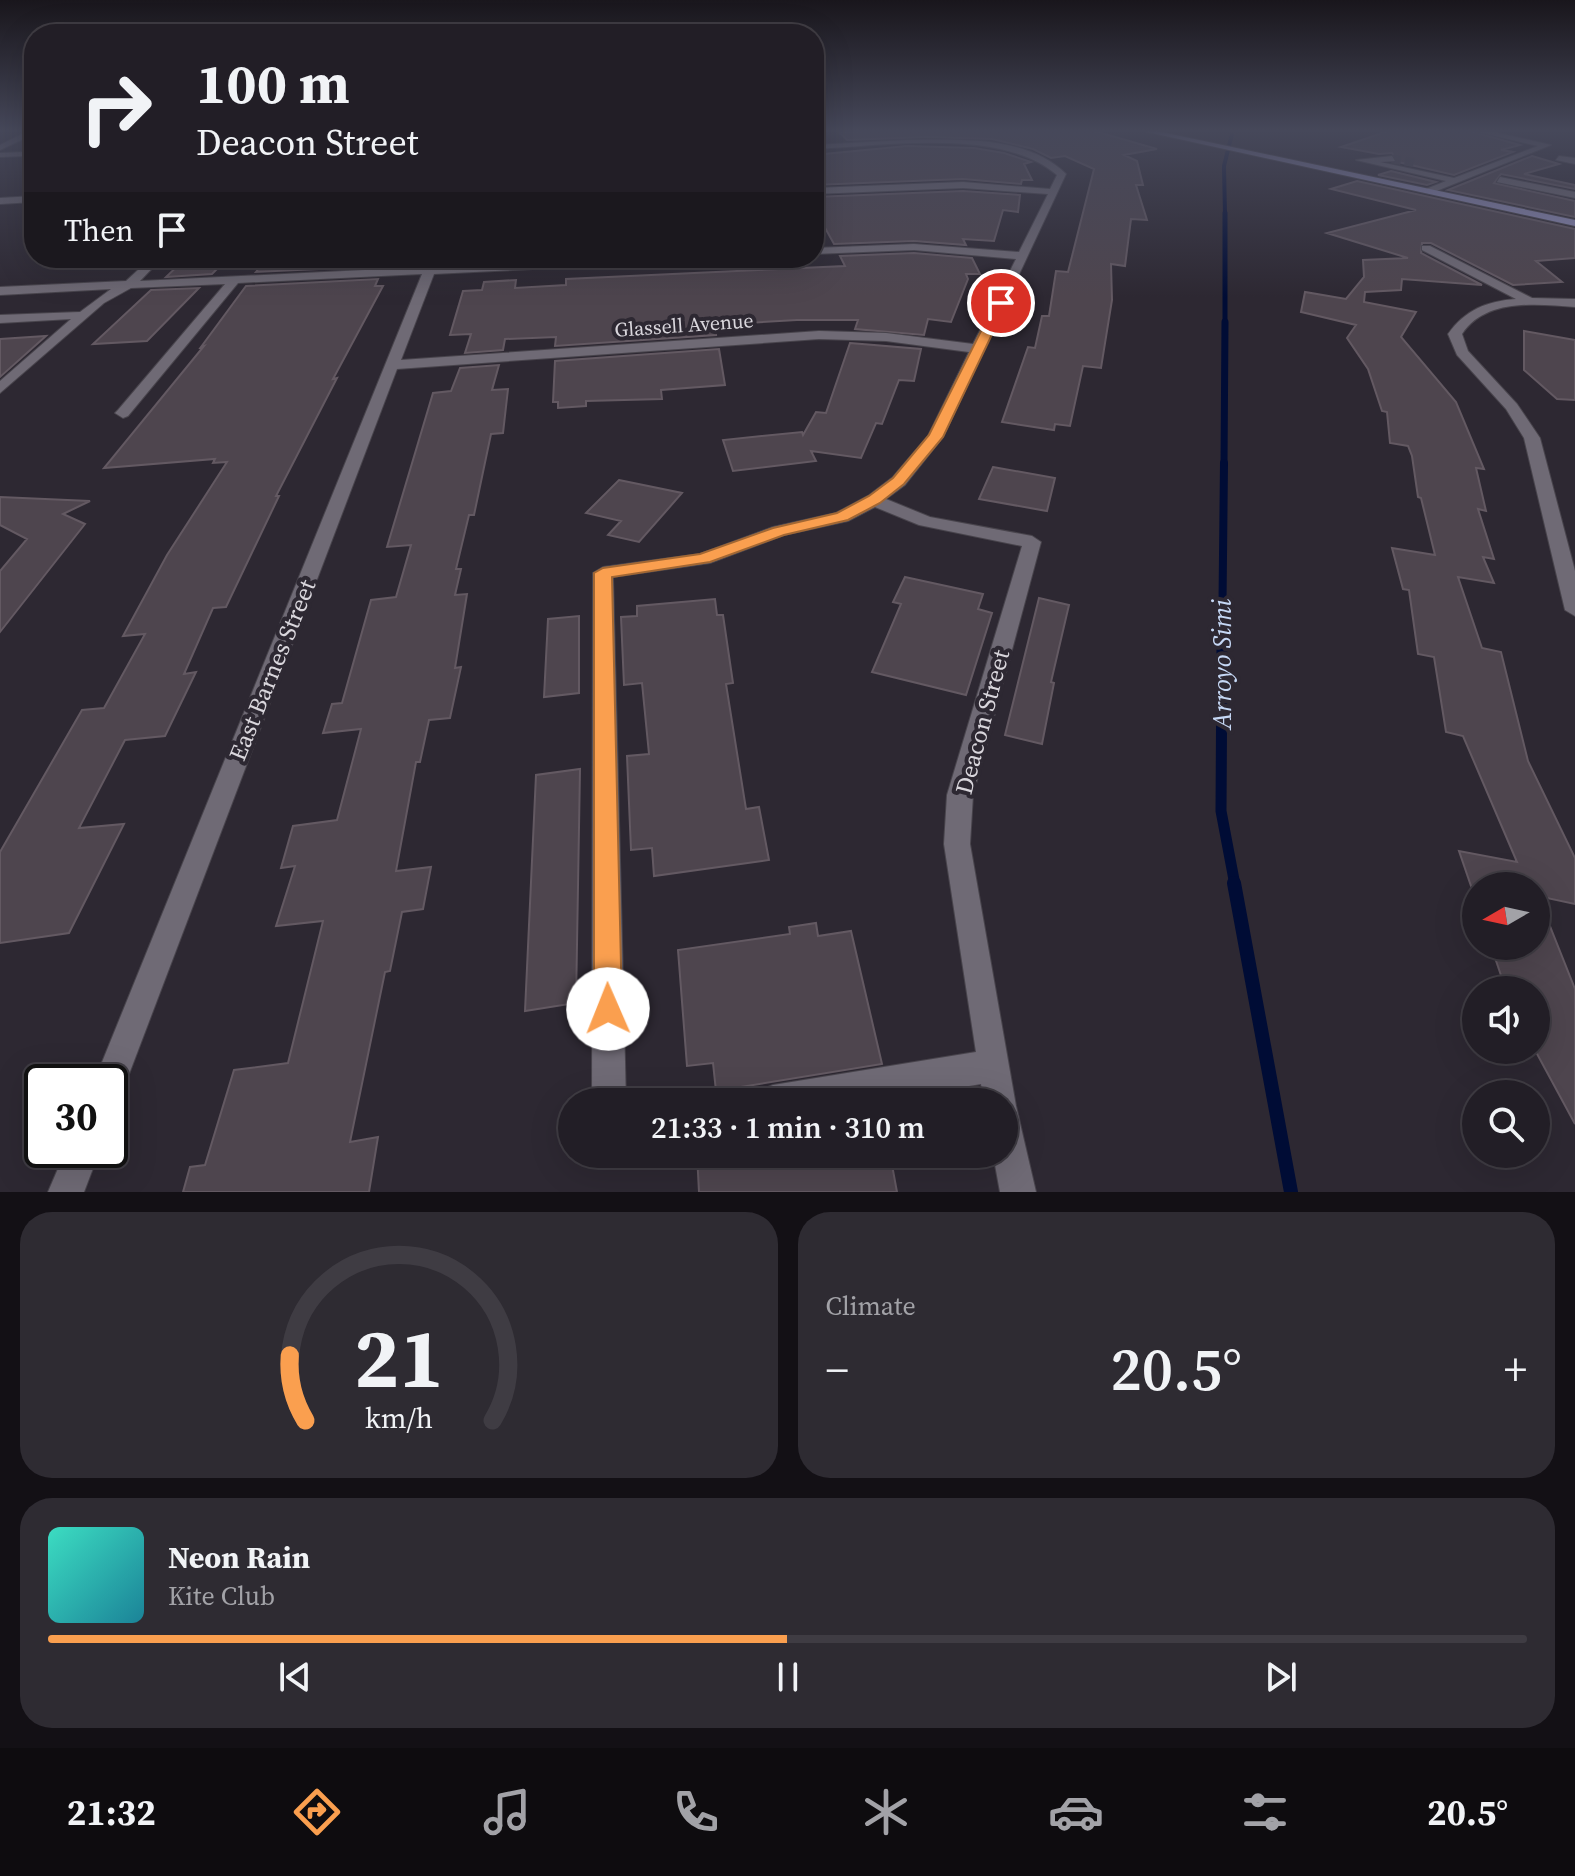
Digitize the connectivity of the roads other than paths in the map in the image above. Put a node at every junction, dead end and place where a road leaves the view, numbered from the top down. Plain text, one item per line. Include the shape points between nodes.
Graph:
1 (947, 186) edge
2 (971, 186) edge
3 (1057, 186) edge
4 (1404, 186) tunnel mouth
5 (1444, 186) edge
6 (1530, 186) edge
7 (1541, 186) edge
8 (1537, 187) junction
9 (824, 191) edge
10 (1429, 191) junction
11 (1055, 192) junction
12 (1575, 195) edge
13 (24, 200) edge
14 (0, 201) edge
15 (1575, 223) edge
16 (1426, 248) dead end
17 (824, 251) edge
18 (1024, 256) junction
19 (147, 268) edge
20 (382, 268) edge
21 (429, 268) edge
22 (234, 280) junction
23 (130, 284) junction
24 (0, 291) edge
25 (1531, 302) junction
26 (1575, 303) edge
27 (86, 315) junction
28 (0, 319) edge
29 (978, 349) junction
30 (392, 365) junction
31 (0, 389) edge
32 (123, 413) dead end
33 (874, 500) junction
34 (1575, 610) edge
35 (117, 1064) edge
36 (993, 1066) junction
37 (609, 1088) edge
38 (859, 1088) edge
39 (998, 1088) edge
40 (76, 1168) edge
41 (1014, 1168) edge
42 (66, 1192) edge
43 (1018, 1192) edge

1 - 9 street
2 - 11 street
3 - 11 street
4 - 10 main road
5 - 10 street
6 - 8 street
7 - 8 street
8 - 12 street
10 - 15 main road
11 - 18 street
13 - 14 street
16 - 25 street
17 - 18 street via 914,247
18 - 29 street
19 - 23 street
20 - 22 street
21 - 30 street, East Barnes Street
22 - 23 street
22 - 32 street
23 - 24 street
23 - 27 street via 100,300
25 - 26 street
25 - 34 street via 1476,312 1461,321 1455,334 1462,352 1512,407 1532,438
27 - 28 street
27 - 31 street
29 - 30 street, Glassell Avenue via 819,335
29 - 33 street via 935,437 899,481
30 - 35 street, East Barnes Street
33 - 36 street, Deacon Street via 925,521 1032,542 957,818
33 - 37 street via 842,517 779,531 703,559 603,573
36 - 38 street
36 - 39 street, Deacon Street
40 - 42 street
41 - 43 street

